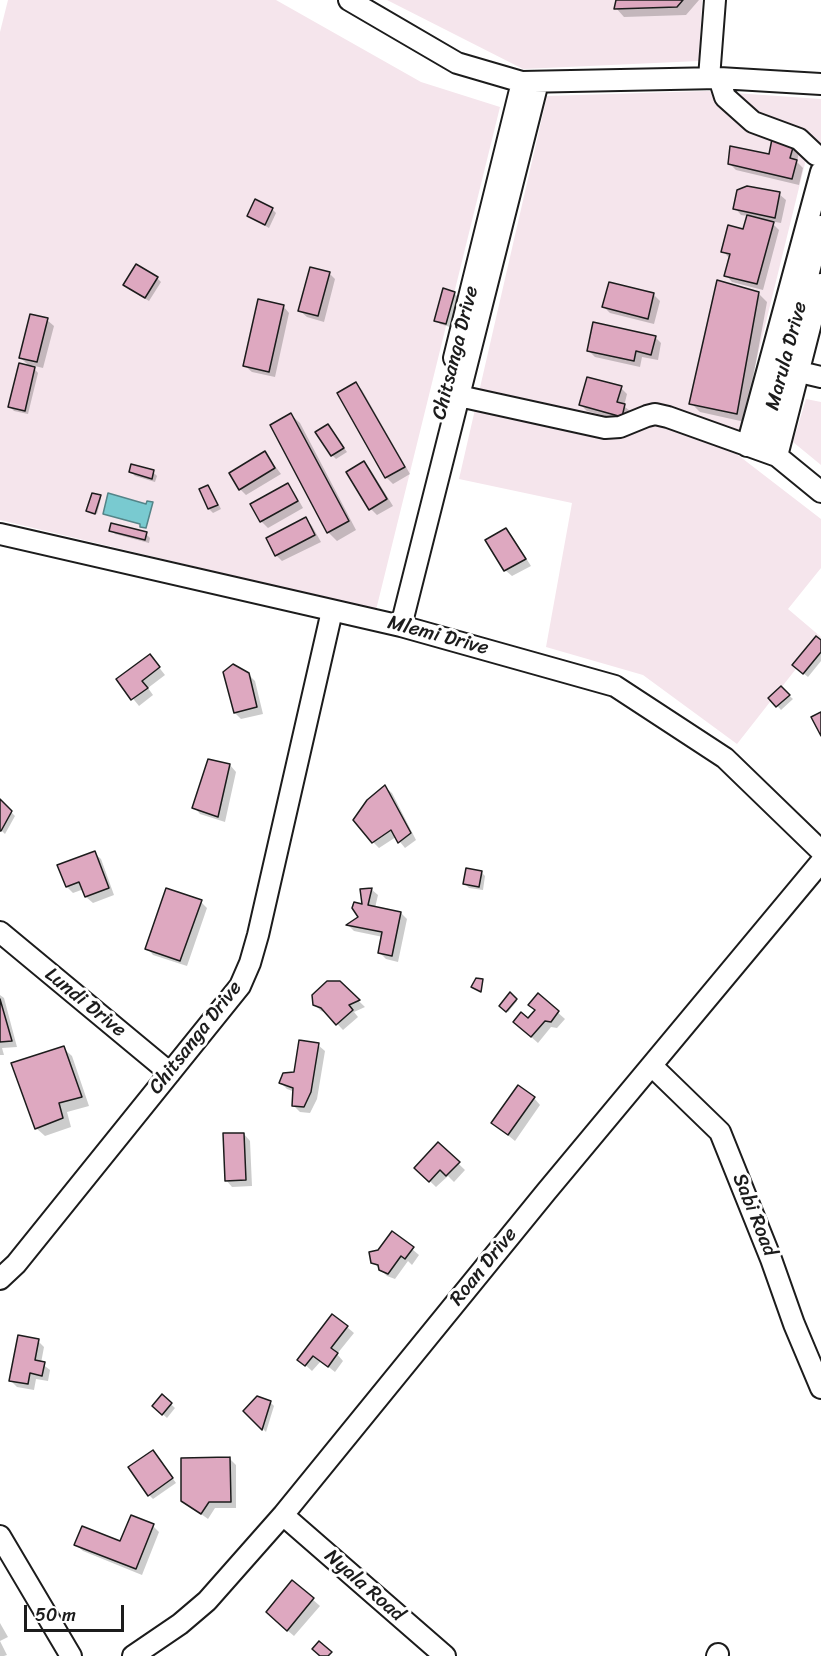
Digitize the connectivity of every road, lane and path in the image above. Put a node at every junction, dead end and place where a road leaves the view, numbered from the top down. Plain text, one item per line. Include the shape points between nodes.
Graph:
1 (349, 0) edge
2 (715, 0) edge
3 (714, 78) junction
4 (530, 82) junction
5 (821, 84) edge
6 (821, 156) edge
7 (821, 172) edge
8 (816, 208) edge
9 (821, 226) edge
10 (821, 284) edge
11 (792, 370) junction
12 (821, 377) edge
13 (459, 396) junction
14 (761, 450) junction
15 (821, 492) edge
16 (0, 534) edge
17 (333, 611) junction
18 (395, 624) junction
19 (821, 851) edge
20 (821, 862) edge
21 (0, 932) edge
22 (652, 1066) junction
23 (170, 1073) junction
24 (0, 1279) edge
25 (821, 1388) edge
26 (283, 1515) junction
27 (1, 1540) edge
28 (71, 1656) edge
29 (133, 1656) edge
30 (445, 1656) edge

1 - 4 street via 457,63
2 - 3 street
3 - 4 street
3 - 5 street
3 - 6 street via 724,97 753,122 799,139
4 - 13 street
4 - 18 street, Chitsanga Drive
7 - 8 street
8 - 14 street
9 - 11 street, Marula Drive
10 - 11 street, Marula Drive
11 - 12 street
11 - 14 street, Marula Drive
13 - 14 street via 605,428 620,428 655,414
13 - 18 street
14 - 15 street
16 - 17 street, Mlemi Drive
17 - 18 street, Mlemi Drive
17 - 23 street, Chitsanga Drive via 250,963 240,986
18 - 19 street, Mlemi Drive via 615,686 725,758
20 - 22 street, Roan Drive
21 - 23 street, Lundi Drive
22 - 25 street, Sabi Road via 720,1132
22 - 26 street, Roan Drive
23 - 24 street, Chitsanga Drive
26 - 29 street, Roan Drive via 207,1601
26 - 30 street, Nyala Road
27 - 28 street

